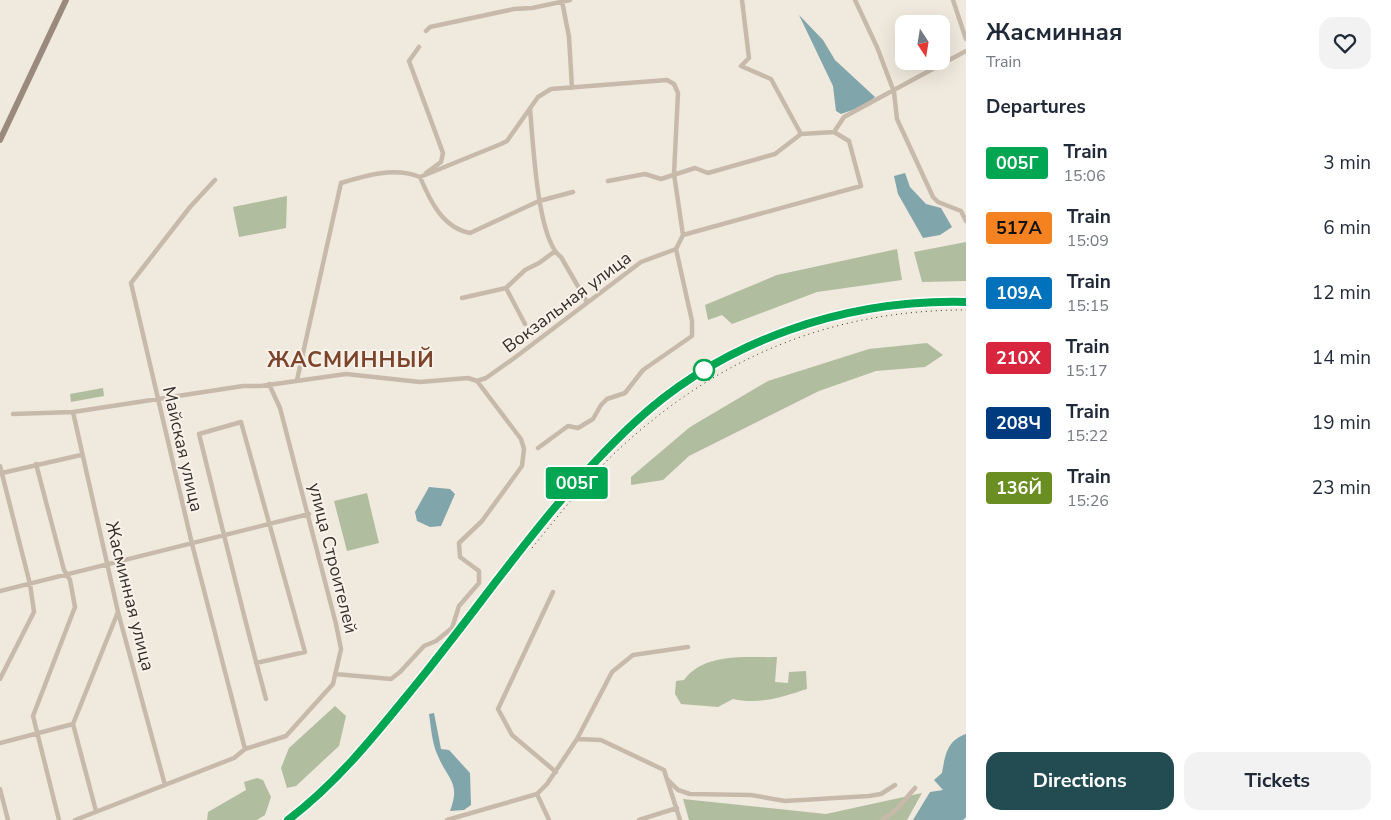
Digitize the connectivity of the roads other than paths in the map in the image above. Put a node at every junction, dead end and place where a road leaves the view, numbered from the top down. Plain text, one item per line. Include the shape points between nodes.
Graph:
1 (66, 0) edge
2 (570, 0) edge
3 (742, 0) edge
4 (855, 0) edge
5 (953, 0) edge
6 (562, 1) junction
7 (426, 31) dead end
8 (966, 39) edge
9 (419, 47) dead end
10 (966, 51) edge
11 (572, 88) junction
12 (894, 92) junction
13 (530, 109) junction
14 (834, 132) junction
15 (801, 134) junction
16 (0, 140) edge
17 (674, 174) junction
18 (420, 177) junction
19 (215, 180) dead end
20 (608, 181) dead end
21 (573, 192) dead end
22 (539, 201) junction
23 (966, 221) edge
24 (683, 235) junction
25 (676, 249) junction
26 (554, 252) junction
27 (506, 288) junction
28 (462, 298) dead end
29 (587, 302) junction
30 (525, 324) dead end
31 (297, 380) junction
32 (476, 381) junction
33 (269, 384) junction
34 (156, 400) junction
35 (73, 412) junction
36 (13, 414) dead end
37 (538, 448) dead end
38 (81, 455) junction
39 (36, 464) junction
40 (0, 466) edge
41 (2, 473) junction
42 (309, 514) junction
43 (270, 524) junction
44 (224, 536) junction
45 (192, 544) junction
46 (107, 566) junction
47 (68, 575) junction
48 (30, 584) junction
49 (0, 591) edge
50 (553, 592) dead end
51 (118, 612) junction
52 (688, 647) dead end
53 (256, 663) junction
54 (335, 674) junction
55 (0, 679) edge
56 (266, 698) dead end
57 (73, 724) junction
58 (36, 734) junction
59 (577, 739) junction
60 (0, 742) edge
61 (245, 749) junction
62 (556, 772) junction
63 (667, 778) junction
64 (165, 785) junction
65 (895, 785) dead end
66 (915, 788) dead end
67 (0, 789) edge
68 (537, 794) junction
69 (677, 808) junction
70 (96, 811) junction
71 (8, 820) edge
72 (59, 820) edge
73 (75, 820) edge
74 (447, 820) edge
75 (549, 820) edge
76 (639, 820) edge
77 (680, 820) edge
78 (882, 820) edge

1 - 16 main road
2 - 6 street
3 - 15 street via 749,58 740,66 771,79
4 - 12 street
5 - 8 street
6 - 7 street via 482,15 430,27
6 - 11 street
9 - 18 street via 409,61 443,153 441,162
10 - 12 street
11 - 13 street via 551,89 538,97
11 - 17 street via 662,80 674,84 678,93
12 - 14 street via 844,117
12 - 23 street via 897,119 933,197 960,211
13 - 18 street via 507,141
13 - 22 street
14 - 15 street
14 - 24 street via 849,141 862,186
15 - 17 street via 775,154 708,173 695,168
17 - 20 street via 660,179 645,174
17 - 24 street
18 - 22 street via 429,198 445,220 458,231 470,233
18 - 31 street via 376,172 341,183
19 - 34 street, Майская улица via 131,283
21 - 22 street
22 - 26 street
24 - 25 street
25 - 29 street, Вокзальная улица via 641,262
25 - 37 street via 692,321 692,336 643,370 626,393 607,399 593,418 578,428 568,426
26 - 27 street via 525,270
26 - 29 street via 561,257
27 - 28 street
27 - 30 street
29 - 32 street, Вокзальная улица via 513,359 486,378
31 - 32 street via 346,374 420,382 468,378
31 - 33 street
32 - 54 street via 522,438 524,449 522,466 482,521 459,543 460,557 479,572 480,583 459,606 452,628 424,646 391,679
33 - 34 street
33 - 42 street, улица Строителей via 280,408
34 - 35 street
34 - 45 street, Майская улица
35 - 36 street
35 - 38 street, Жасминная улица
38 - 39 street
38 - 46 street, Жасминная улица
39 - 41 street
39 - 47 street
40 - 41 street
41 - 48 street
42 - 43 street
42 - 54 street, улица Строителей via 341,649
43 - 44 street
43 - 44 street via 241,422 199,434
43 - 53 street via 305,652
44 - 45 street
44 - 53 street
45 - 46 street
45 - 61 street, Майская улица
46 - 47 street
46 - 51 street, Жасминная улица
47 - 48 street
47 - 58 street via 75,606 32,716
48 - 49 street
48 - 55 street via 34,612
50 - 62 street via 498,709 512,735
51 - 57 street
51 - 64 street, Жасминная улица
52 - 59 street via 633,655 612,672
53 - 56 street
54 - 61 street, улица Строителей via 333,684 286,736
57 - 58 street
57 - 70 street
58 - 60 street
58 - 72 street
59 - 62 street
59 - 63 street via 601,740 664,770
61 - 64 street, улица Строителей via 234,758
62 - 68 street
63 - 65 street via 678,790 690,794 750,795 785,801 869,796 882,794
63 - 69 street
64 - 70 street, улица Строителей
66 - 78 street via 897,809
67 - 71 street
68 - 74 street
68 - 75 street
69 - 76 street
69 - 77 street
70 - 73 street, улица Строителей

